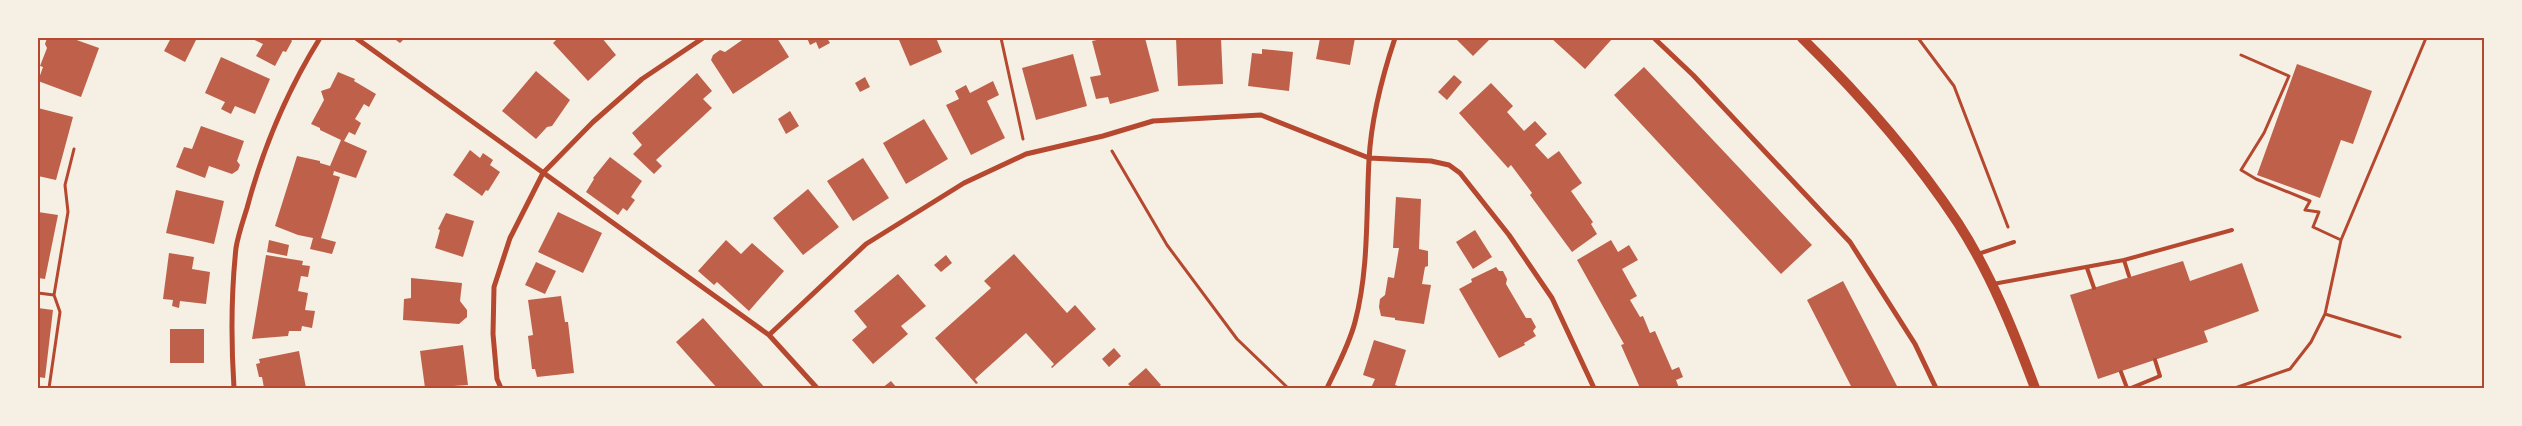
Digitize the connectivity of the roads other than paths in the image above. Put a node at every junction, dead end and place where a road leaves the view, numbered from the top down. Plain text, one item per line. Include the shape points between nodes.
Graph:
1 (320, 38) edge
2 (356, 38) edge
3 (703, 38) edge
4 (1395, 38) edge
5 (1654, 38) edge
6 (1802, 38) edge
7 (1369, 158) junction
8 (542, 173) junction
9 (2232, 230) dead end
10 (2014, 242) road end
11 (1976, 255) junction
12 (2124, 260) junction
13 (2087, 268) junction
14 (2129, 276) dead end
15 (1991, 284) junction
16 (2094, 288) dead end
17 (768, 335) junction
18 (2154, 360) dead end
19 (2121, 372) dead end
20 (234, 388) edge
21 (501, 388) edge
22 (817, 388) edge
23 (1327, 388) edge
24 (1594, 388) edge
25 (1936, 388) edge
26 (2035, 388) edge
27 (2129, 388) edge

1 - 20 street via 276,121 254,180 237,246 231,335
2 - 8 street
3 - 8 street via 642,78
4 - 7 street via 1384,71
5 - 25 street via 1694,74 1850,242 1915,344
6 - 11 main road via 1841,76 1905,151 1959,224
7 - 17 street via 1261,115 1153,121 1026,154 964,183 866,244
7 - 23 street via 1368,237 1358,307 1351,335
7 - 24 street via 1431,161 1450,165 1460,174 1509,235 1552,298
8 - 17 street
8 - 21 street via 510,238 494,287 497,379
9 - 12 lane
10 - 11 lane
11 - 15 main road
12 - 13 lane
12 - 14 lane
13 - 15 lane
13 - 16 lane
15 - 26 main road
17 - 22 street
18 - 27 lane via 2160,376
19 - 27 lane

